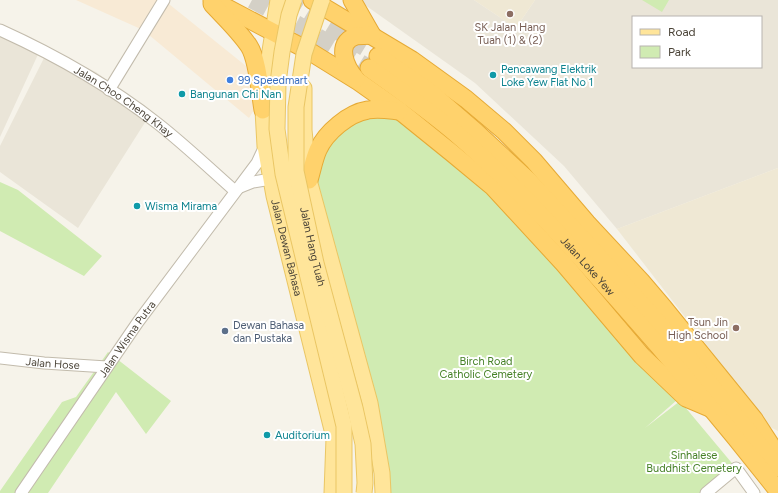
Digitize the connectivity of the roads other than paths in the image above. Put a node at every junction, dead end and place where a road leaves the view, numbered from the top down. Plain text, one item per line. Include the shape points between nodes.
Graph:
1 (164, 0) edge
2 (245, 0) edge
3 (278, 0) edge
4 (294, 0) edge
5 (316, 0) edge
6 (352, 0) edge
7 (214, 1) edge
8 (0, 30) edge
9 (273, 32) junction
10 (372, 35) junction
11 (309, 51) junction
12 (359, 82) junction
13 (109, 90) junction
14 (263, 110) junction
15 (400, 111) junction
16 (265, 146) junction
17 (271, 179) junction
18 (309, 180) junction
19 (236, 189) junction
20 (0, 358) edge
21 (106, 367) junction
22 (712, 409) junction
23 (754, 419) junction
24 (777, 439) edge
25 (778, 456) edge
26 (778, 468) edge
27 (778, 492) edge
28 (21, 493) edge
29 (332, 493) edge
30 (344, 493) edge
31 (364, 493) edge
32 (383, 493) edge
33 (706, 493) edge
34 (754, 493) edge

1 - 13 street
2 - 7 highway via 233,4
3 - 9 main road, Jalan Dewan Bahasa
4 - 30 main road, Jalan Hang Tuah, bridge via 282,52 277,129 283,174 344,426
5 - 10 highway
5 - 11 main road
5 - 31 main road, Jalan Hang Tuah, bridge via 296,107 296,171 316,263 363,444
6 - 10 highway
7 - 9 highway
7 - 14 highway via 250,48
8 - 13 street, Jalan Choo Cheng Khay via 59,60
9 - 11 highway
9 - 14 main road, Jalan Dewan Bahasa
10 - 12 highway via 356,36 348,41 345,47 343,55 346,64
10 - 23 highway via 466,99 534,161 587,223 642,281
11 - 12 highway
11 - 18 main road via 303,102
12 - 15 highway
13 - 19 street, Jalan Choo Cheng Khay via 158,124
14 - 16 main road, Jalan Dewan Bahasa
15 - 18 highway via 367,110 350,117 332,130 318,149
15 - 22 highway via 493,187 564,264 642,356 686,398
16 - 17 main road, Jalan Dewan Bahasa
16 - 19 street, Jalan Wisma Putra via 257,163
17 - 19 street via 253,182
17 - 29 main road, Jalan Dewan Bahasa via 334,438
18 - 32 main road via 370,404
19 - 21 street, Jalan Wisma Putra
20 - 21 street, Jalan Hose
21 - 28 street, Jalan Wisma Putra
22 - 26 highway, Jalan Loke Yew via 586,264 513,187 374,62 431,93 528,180 678,345
22 - 27 highway, Jalan Loke Yew
23 - 24 highway
23 - 25 highway
33 - 34 street via 736,468

